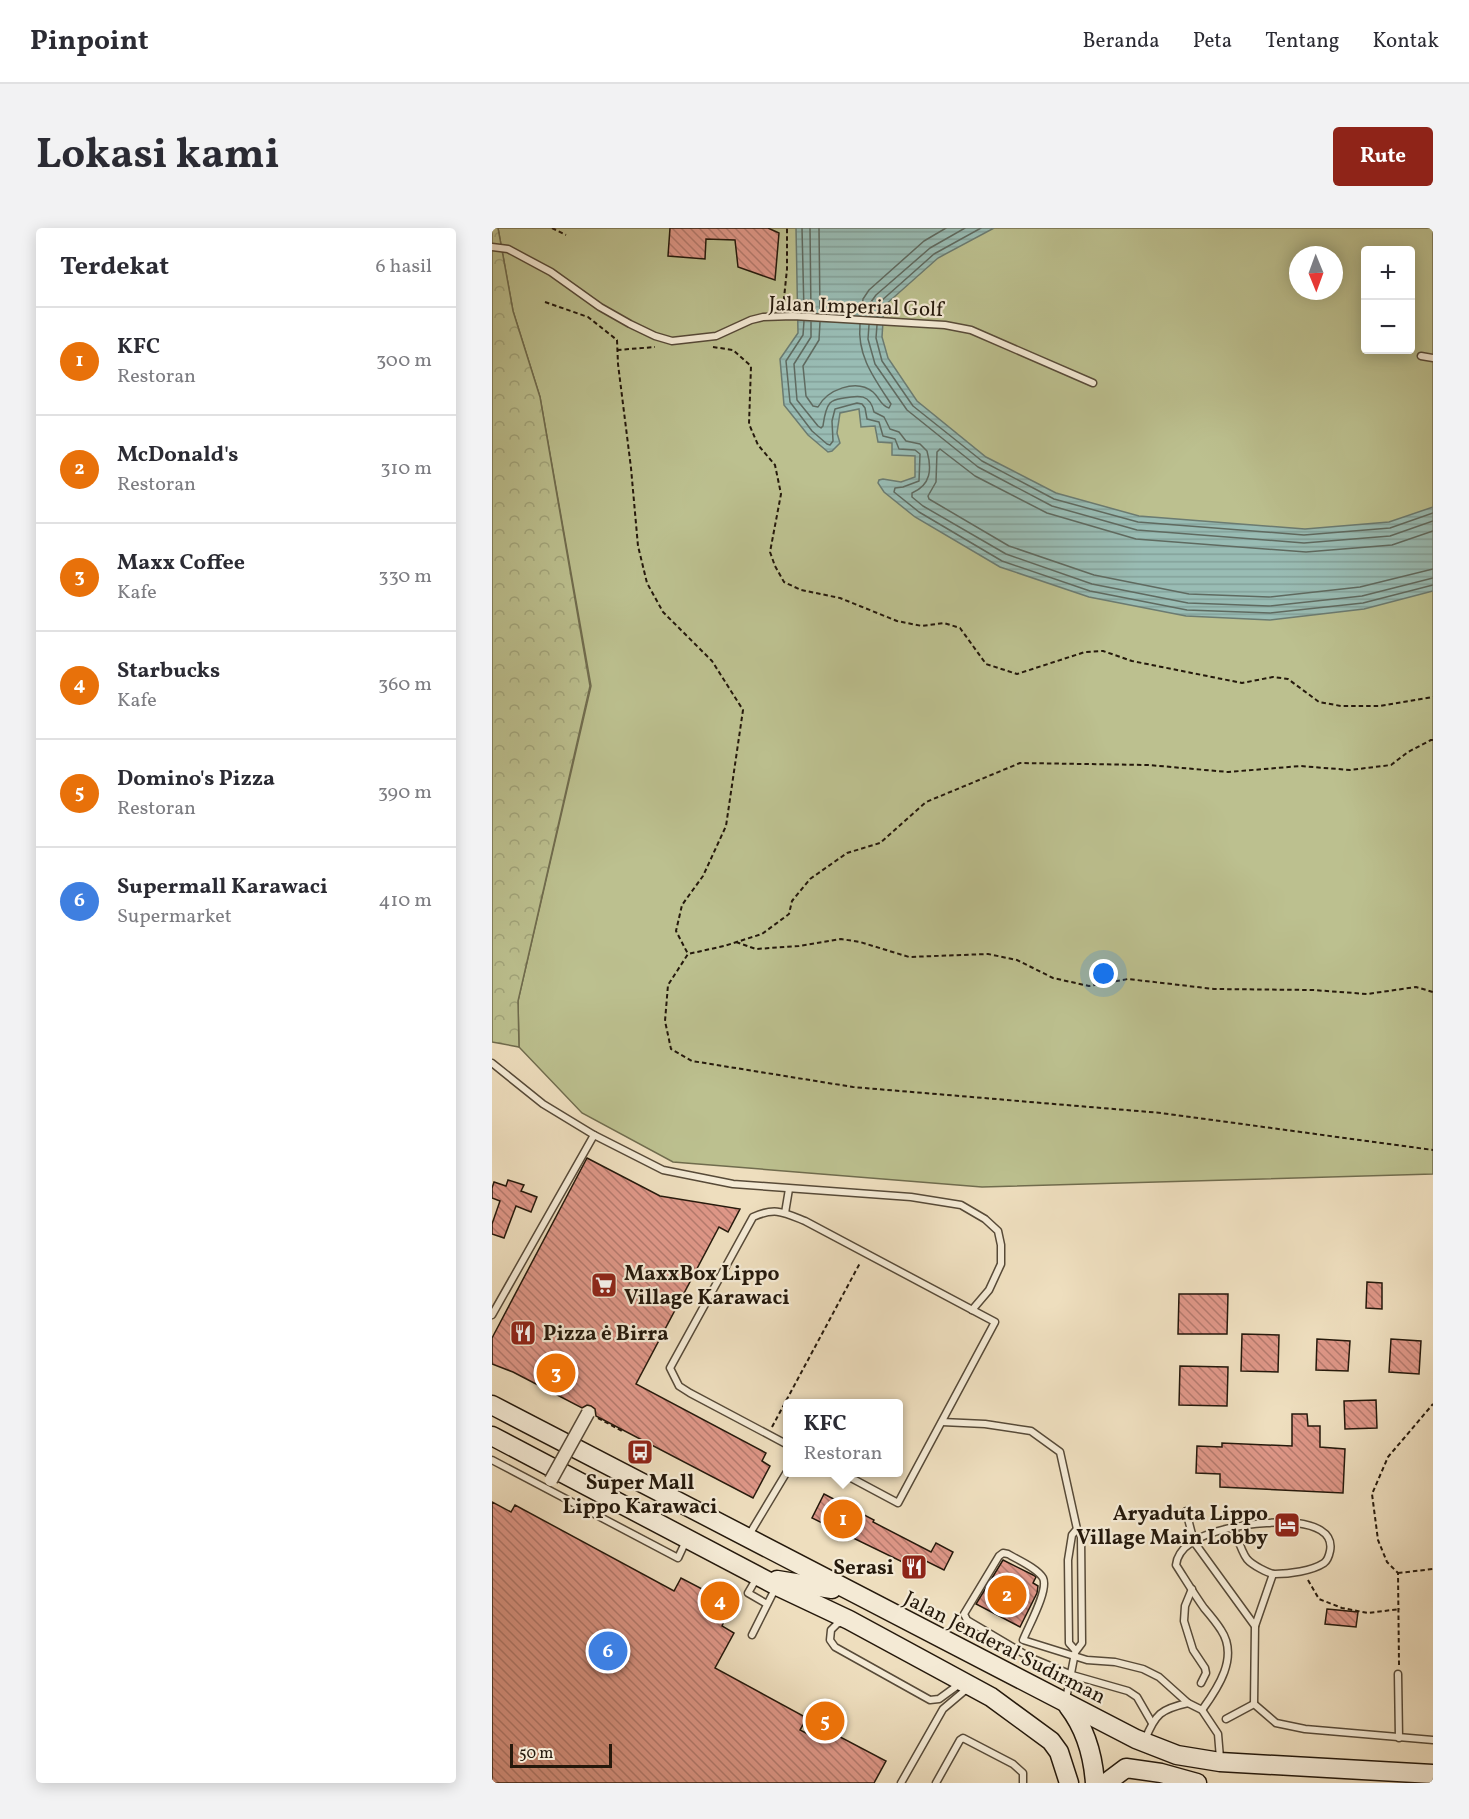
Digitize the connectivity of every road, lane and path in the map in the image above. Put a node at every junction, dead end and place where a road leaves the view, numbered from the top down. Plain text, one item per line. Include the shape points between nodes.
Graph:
1 (552, 228) edge
2 (787, 228) edge
3 (566, 235) dead end
4 (492, 247) edge
5 (545, 302) dead end
6 (782, 317) junction
7 (702, 339) junction
8 (1421, 356) dead end
9 (1433, 358) edge
10 (1093, 383) dead end
11 (1433, 697) edge
12 (1433, 740) edge
13 (736, 942) junction
14 (688, 954) junction
15 (1433, 992) edge
16 (492, 1063) edge
17 (594, 1135) junction
18 (1433, 1150) edge
19 (789, 1189) junction
20 (785, 1213) junction
21 (865, 1253) junction
22 (972, 1310) junction
23 (492, 1315) edge
24 (787, 1399) edge
25 (1433, 1404) edge
26 (494, 1406) edge
27 (783, 1407) edge
28 (588, 1413) joint
29 (942, 1422) junction
30 (622, 1431) dead end
31 (768, 1435) junction
32 (492, 1436) edge
33 (783, 1442) edge
34 (526, 1453) junction
35 (492, 1460) edge
36 (784, 1477) edge
37 (848, 1477) edge
38 (551, 1480) dead end
39 (1186, 1511) dead end
40 (1233, 1526) junction
41 (1077, 1529) junction
42 (747, 1539) junction
43 (1194, 1542) junction
44 (1433, 1569) edge
45 (1302, 1570) junction
46 (1398, 1573) junction
47 (1272, 1575) junction
48 (768, 1582) junction
49 (1192, 1589) junction
50 (848, 1591) junction
51 (758, 1599) junction
52 (767, 1604) junction
53 (1400, 1609) junction
54 (849, 1620) junction
55 (1255, 1626) junction
56 (752, 1635) dead end
57 (1075, 1654) junction
58 (1069, 1674) junction
59 (1398, 1674) joint
60 (967, 1683) junction
61 (1201, 1683) dead end
62 (1065, 1702) junction
63 (1188, 1703) junction
64 (1254, 1704) junction
65 (1202, 1710) junction
66 (1227, 1719) dead end
67 (1152, 1723) junction
68 (1399, 1738) junction
69 (1433, 1740) edge
70 (1140, 1741) junction
71 (1220, 1762) junction
72 (1126, 1768) junction
73 (1433, 1774) edge
74 (901, 1783) edge
75 (936, 1783) edge
76 (1023, 1783) edge
77 (1069, 1783) edge
78 (1095, 1783) edge
79 (1106, 1783) edge
80 (1197, 1783) edge

1 - 3 path
2 - 6 path
4 - 7 lane, Jalan Imperial Golf via 508,249 543,268 600,307 655,336 672,341
5 - 14 path via 588,317 617,340 638,546 647,583 663,612 712,661 743,710 726,826 703,876 680,913 676,931
6 - 7 lane, Jalan Imperial Golf via 751,320
6 - 10 lane, Jalan Imperial Golf via 945,325 971,330
7 - 11 path via 703,346 733,350 751,366 749,424 758,445 775,465 781,494 770,552 784,582 801,590 840,598 897,621 922,626 944,623 960,628 986,664 1017,675 1085,652 1103,651 1132,661 1242,683 1272,677 1288,679 1318,702 1341,706 1379,706
8 - 9 lane
12 - 13 path via 1391,765 1350,770 1300,766 1228,772 1149,765 1020,763 926,802 880,843 847,853 810,879 792,901 789,914 762,933
13 - 14 path
13 - 15 path via 756,949 841,939 909,957 988,954 1017,960 1053,978 1089,986 1128,979 1214,989 1367,994 1416,987
14 - 18 path via 668,985 665,1021 671,1049 692,1060 852,1087 1161,1113
16 - 17 lane via 543,1104
17 - 19 lane via 663,1170 733,1185
17 - 23 lane
19 - 20 lane
19 - 22 lane via 911,1197 961,1205 985,1219 998,1231 1001,1264
20 - 21 lane
20 - 31 lane via 767,1211 753,1217 670,1368 679,1386
21 - 22 lane
21 - 24 path
22 - 29 lane via 995,1322
25 - 46 path via 1388,1457 1372,1494 1378,1540 1387,1562
26 - 34 street
26 - 42 street, Jalan Jenderal Sudirman
27 - 31 path
28 - 30 path
28 - 38 street, bridge
29 - 37 lane via 898,1503
29 - 41 lane via 1031,1431 1060,1452
31 - 33 lane
32 - 34 street
34 - 48 street
35 - 51 lane via 678,1558 685,1543 755,1581 748,1593
36 - 42 lane
39 - 43 lane
40 - 43 lane
40 - 45 lane via 1282,1521 1317,1528 1328,1536 1328,1559
40 - 47 lane via 1248,1560
41 - 57 lane via 1081,1535 1082,1643
41 - 57 lane via 1071,1535 1068,1560 1069,1643
42 - 50 street, Jalan Jenderal Sudirman
43 - 49 lane via 1180,1552 1176,1565
43 - 55 lane
44 - 46 path
45 - 47 lane
45 - 53 path via 1319,1599 1334,1605 1368,1613
46 - 53 path
47 - 55 lane
48 - 50 street
48 - 51 lane
48 - 52 lane
48 - 54 street
49 - 61 lane via 1184,1621 1193,1650 1205,1668
49 - 65 lane via 1223,1631 1227,1645 1227,1668
50 - 62 street, Jalan Jenderal Sudirman
51 - 52 lane
52 - 56 lane
53 - 59 path
54 - 60 street
54 - 60 lane via 831,1630 830,1640 835,1647 930,1700
55 - 64 lane
57 - 58 lane
57 - 58 lane via 1023,1640 1045,1589 1044,1578 1003,1553 964,1617 1031,1658
57 - 63 lane via 1087,1660 1143,1669 1159,1677
58 - 62 lane
58 - 67 lane via 1137,1696
59 - 68 lane
60 - 74 lane via 943,1708
60 - 77 street via 1051,1741 1062,1759
62 - 70 street, Jalan Jenderal Sudirman
62 - 78 street via 1081,1726
63 - 65 lane
63 - 67 lane via 1165,1708
64 - 66 lane
64 - 68 lane via 1276,1723
65 - 71 lane via 1218,1734
67 - 70 lane
68 - 69 lane
70 - 71 street, Jalan Jenderal Sudirman via 1177,1755
70 - 72 street via 1125,1751
71 - 73 street, Jalan Jenderal Sudirman
72 - 79 street
72 - 80 street
75 - 76 lane via 963,1738 1013,1764 1023,1773

